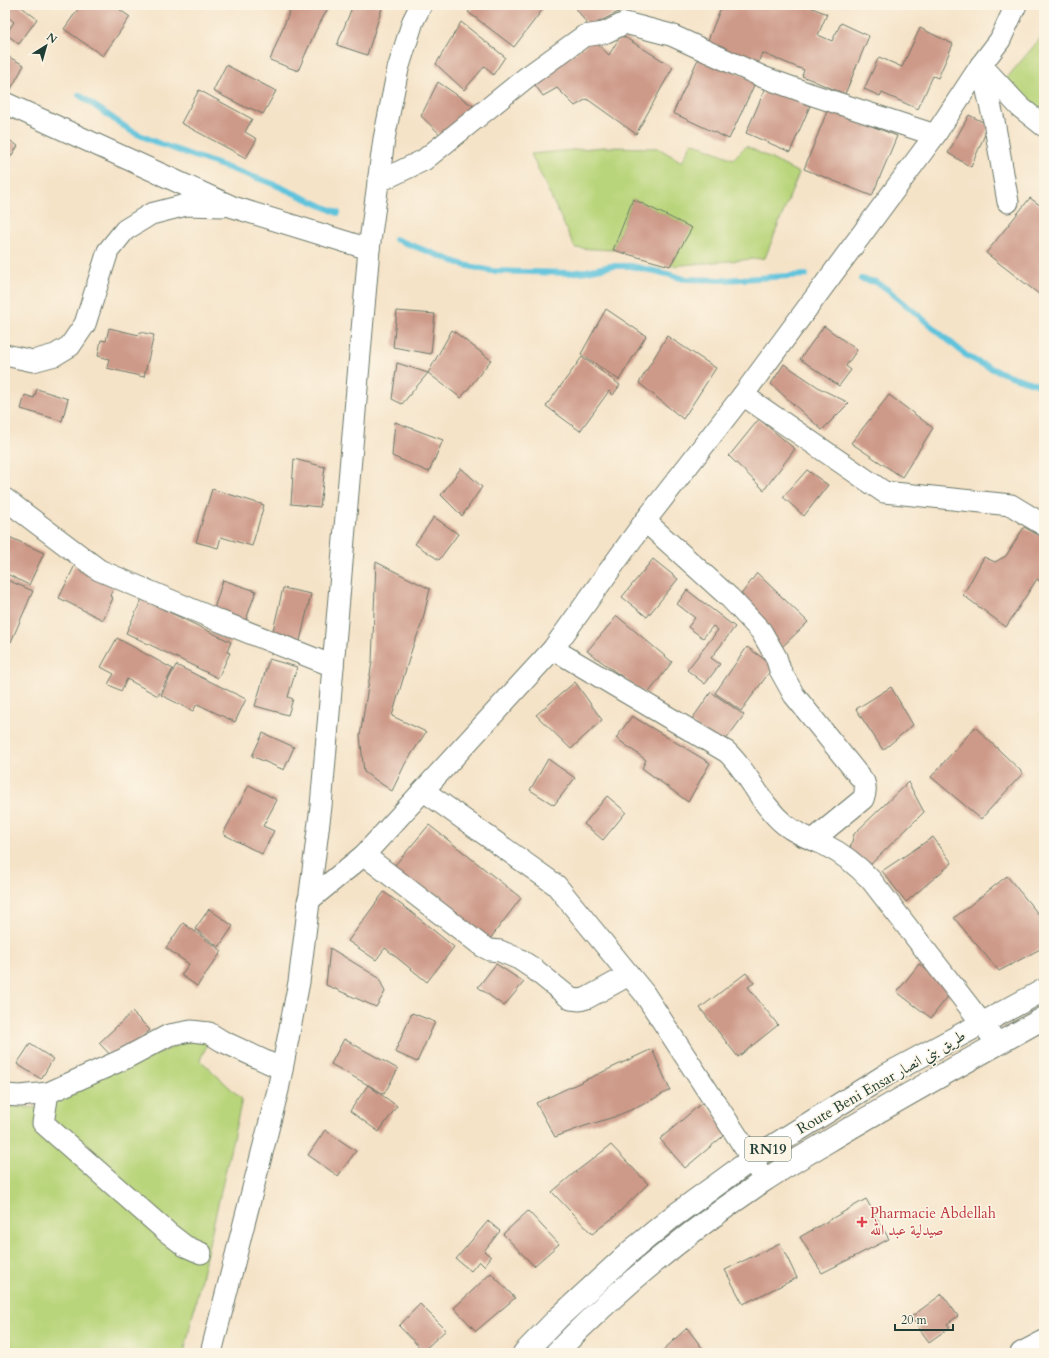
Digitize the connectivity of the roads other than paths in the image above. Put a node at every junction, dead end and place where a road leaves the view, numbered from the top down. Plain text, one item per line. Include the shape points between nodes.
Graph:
1 (421, 5) edge
2 (1016, 5) edge
3 (981, 65) junction
4 (5, 103) edge
5 (1044, 126) edge
6 (935, 135) junction
7 (378, 182) junction
8 (1008, 202) dead end
9 (233, 207) junction
10 (369, 249) junction
11 (5, 355) edge
12 (743, 395) junction
13 (5, 499) edge
14 (645, 521) junction
15 (1044, 525) edge
16 (553, 649) junction
17 (333, 666) junction
18 (424, 791) junction
19 (813, 840) junction
20 (364, 854) junction
21 (308, 901) junction
22 (629, 974) junction
23 (1044, 990) edge
24 (1044, 1018) edge
25 (982, 1023) junction
26 (998, 1044) junction
27 (282, 1069) junction
28 (48, 1093) junction
29 (5, 1095) edge
30 (752, 1158) junction
31 (764, 1180) junction
32 (201, 1252) dead end
33 (1044, 1341) edge
34 (211, 1353) edge
35 (524, 1353) edge
36 (556, 1353) edge
37 (1021, 1353) edge

1 - 7 street via 413,21 398,70
2 - 3 street via 1000,40
3 - 5 street via 1020,107
3 - 6 street
3 - 8 street
4 - 9 street
6 - 7 street via 764,77 672,35 625,23 604,33 584,36 527,77 424,160
6 - 12 street
7 - 10 street
9 - 10 street
9 - 11 street via 186,205 151,214 125,230 108,251 85,324 70,346 55,355 33,361
10 - 17 street
12 - 14 street
12 - 15 street via 884,492 1011,505
13 - 17 street via 99,570
14 - 16 street
14 - 19 street via 730,598 761,631 794,695 864,782 866,788 863,799
16 - 18 street
16 - 19 street via 727,752 738,763 773,815 786,826
17 - 21 street via 321,806
18 - 20 street
18 - 22 street via 556,885
19 - 25 street via 849,859 871,880
20 - 21 street
20 - 22 street via 482,946 519,960 572,999 587,998
21 - 27 street via 299,982
22 - 30 street
23 - 25 highway, Route Beni Ensar طريق بني انصار / RN19
24 - 26 highway, Route Beni Ensar طريق بني انصار / RN19
25 - 26 street
25 - 30 highway, Route Beni Ensar طريق بني انصار / RN19 via 886,1075
26 - 31 highway, Route Beni Ensar طريق بني انصار / RN19 via 891,1103
27 - 28 street via 209,1034 192,1031 169,1035 124,1059
27 - 34 street
28 - 29 street
28 - 32 street via 43,1123 167,1232 185,1246
30 - 31 street
30 - 35 highway, Route Beni Ensar طريق بني انصار / RN19 via 632,1250 584,1293
31 - 36 highway, Route Beni Ensar طريق بني انصار / RN19 via 686,1236 610,1300
33 - 37 street

